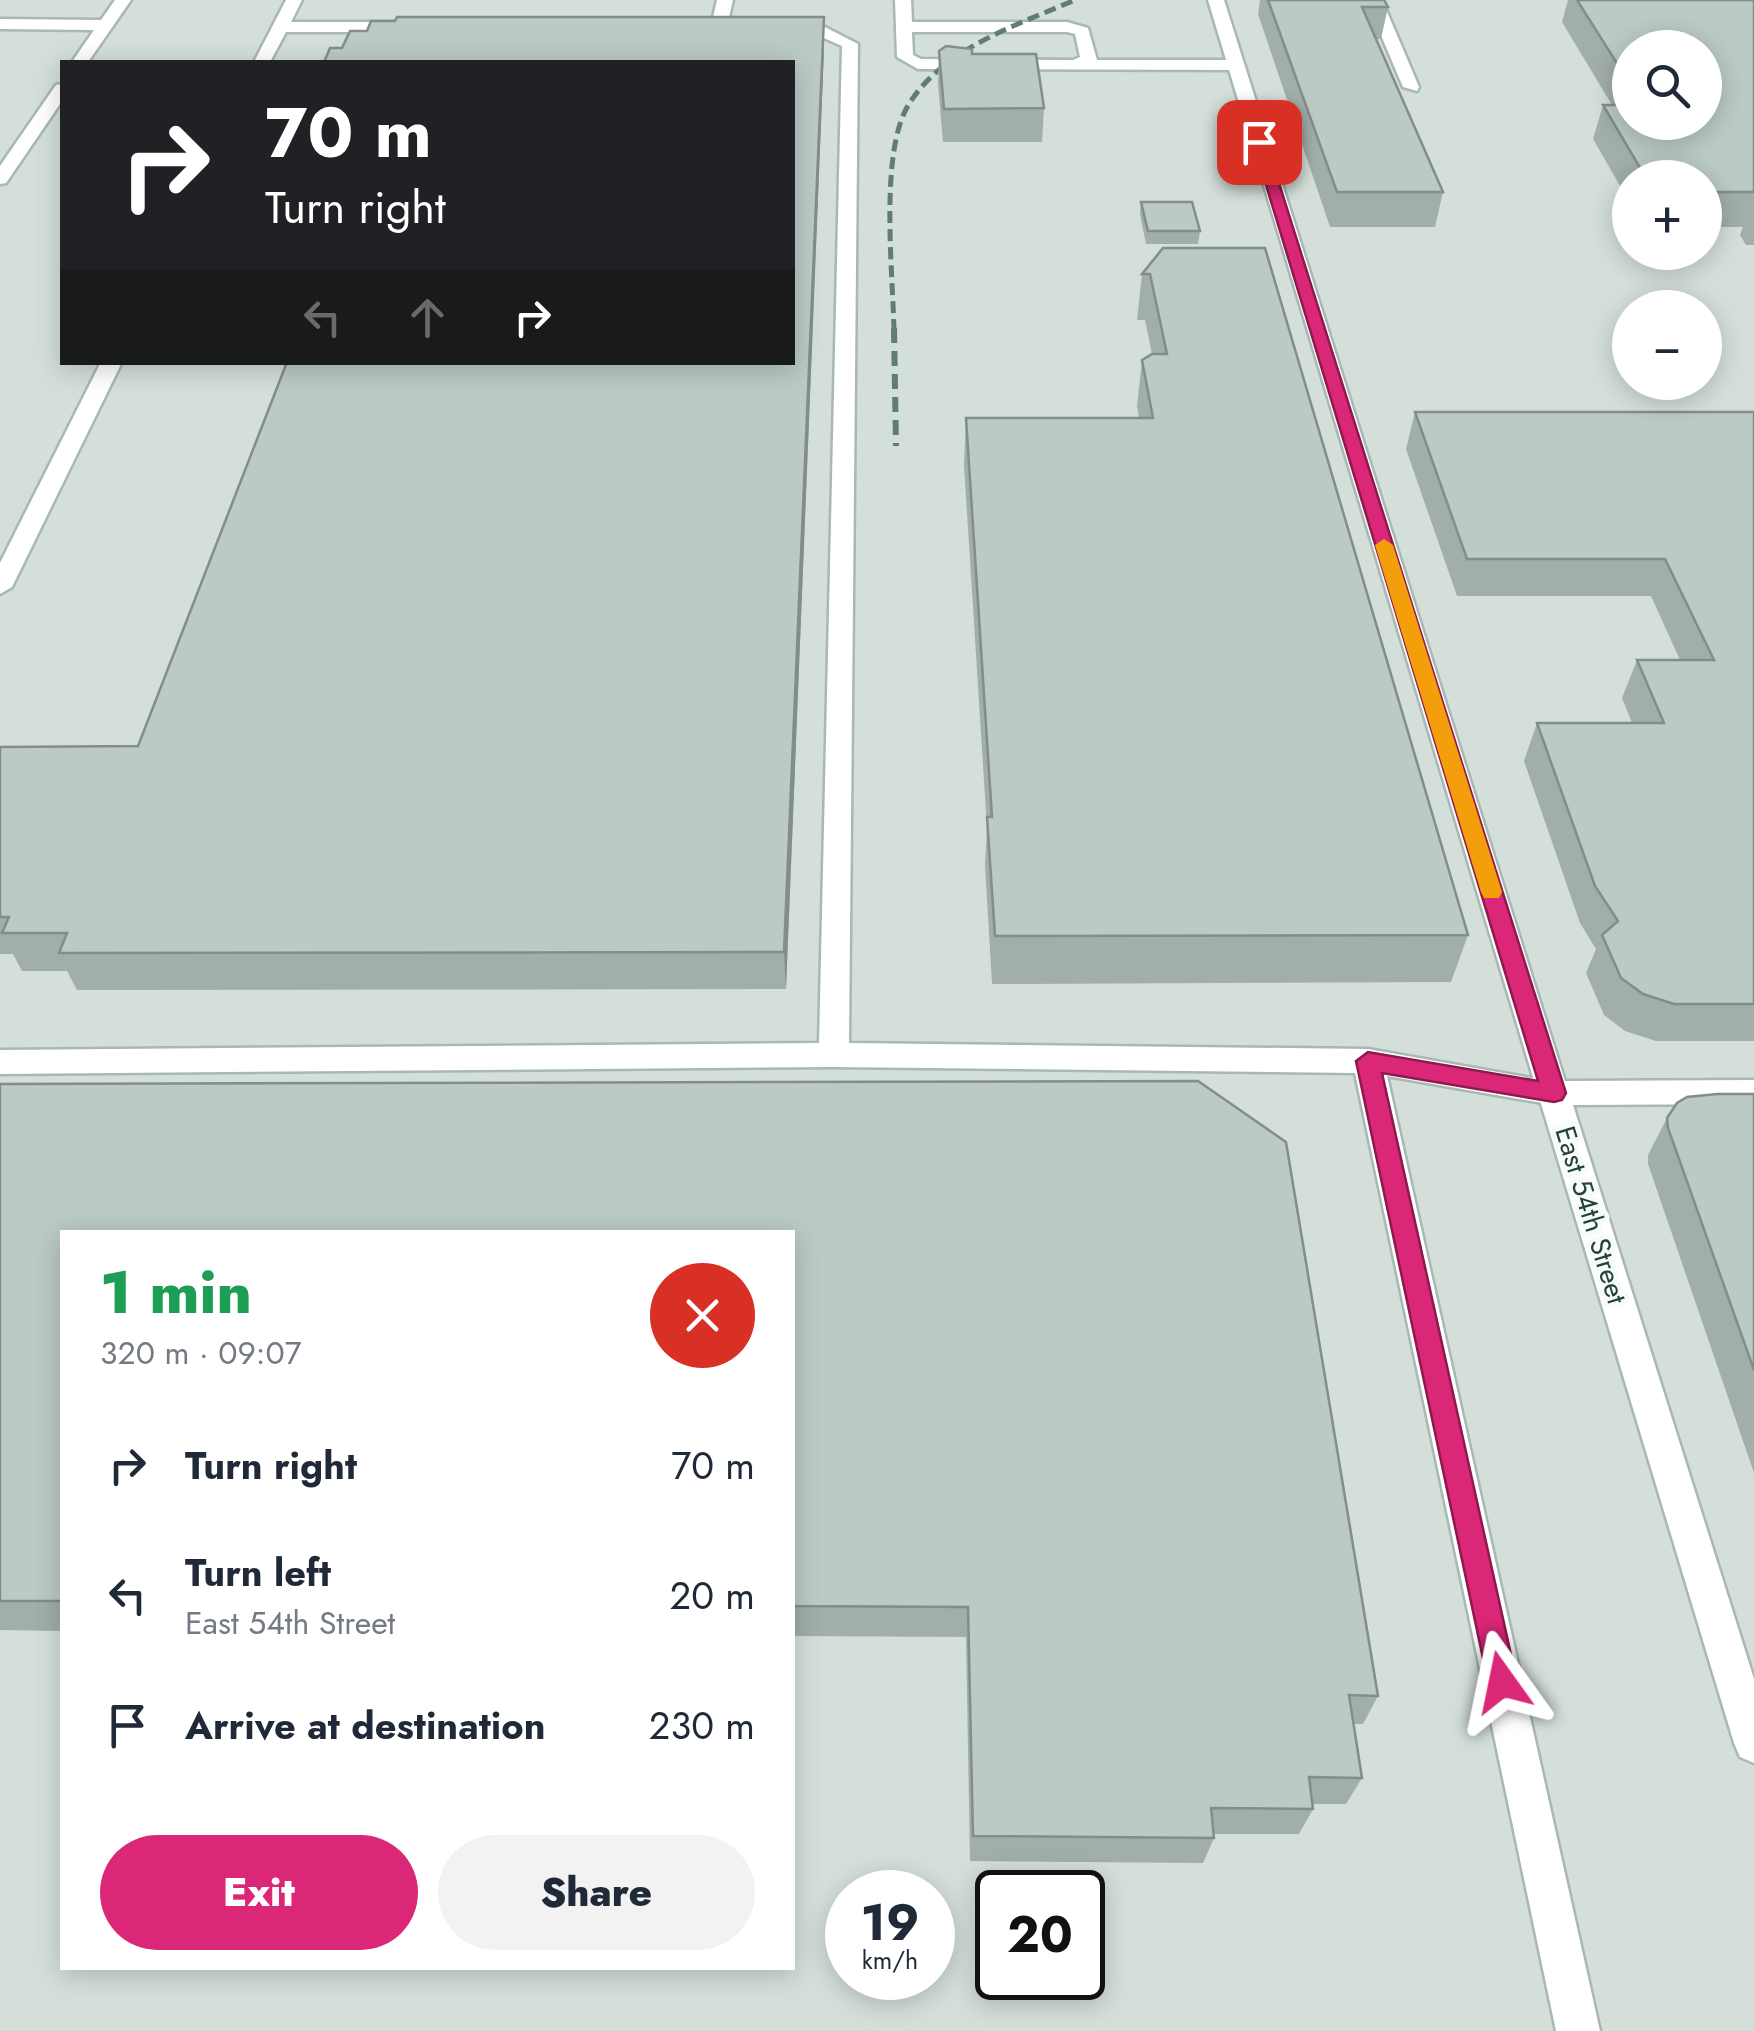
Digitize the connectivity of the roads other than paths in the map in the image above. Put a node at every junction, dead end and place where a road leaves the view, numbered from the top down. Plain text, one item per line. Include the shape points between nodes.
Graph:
1 (123, 0) edge
2 (294, 0) edge
3 (725, 0) edge
4 (903, 0) edge
5 (1216, 0) edge
6 (1374, 0) edge
7 (0, 24) edge
8 (107, 24) junction
9 (420, 26) edge
10 (280, 27) junction
11 (905, 27) junction
12 (81, 60) edge
13 (263, 60) edge
14 (1075, 65) junction
15 (1236, 66) junction
16 (1412, 87) dead end
17 (60, 91) edge
18 (0, 179) edge
19 (111, 365) edge
20 (0, 587) edge
21 (834, 1055) junction
22 (1368, 1061) junction
23 (0, 1062) edge
24 (1754, 1092) edge
25 (1554, 1093) junction
26 (1754, 1742) edge
27 (1578, 2031) edge

1 - 8 street
2 - 10 street
3 - 21 street via 728,26 813,27 850,44
4 - 11 street
5 - 15 street, East 54th Street
6 - 16 street
7 - 8 street
8 - 12 street
9 - 10 street
10 - 13 street
11 - 14 street via 906,57 918,64
11 - 14 street via 1082,30 1088,59
14 - 15 street
15 - 25 street, East 54th Street
17 - 18 street
19 - 20 street
21 - 22 street
21 - 23 street
22 - 25 street
22 - 27 street
24 - 25 street
25 - 26 street, East 54th Street

